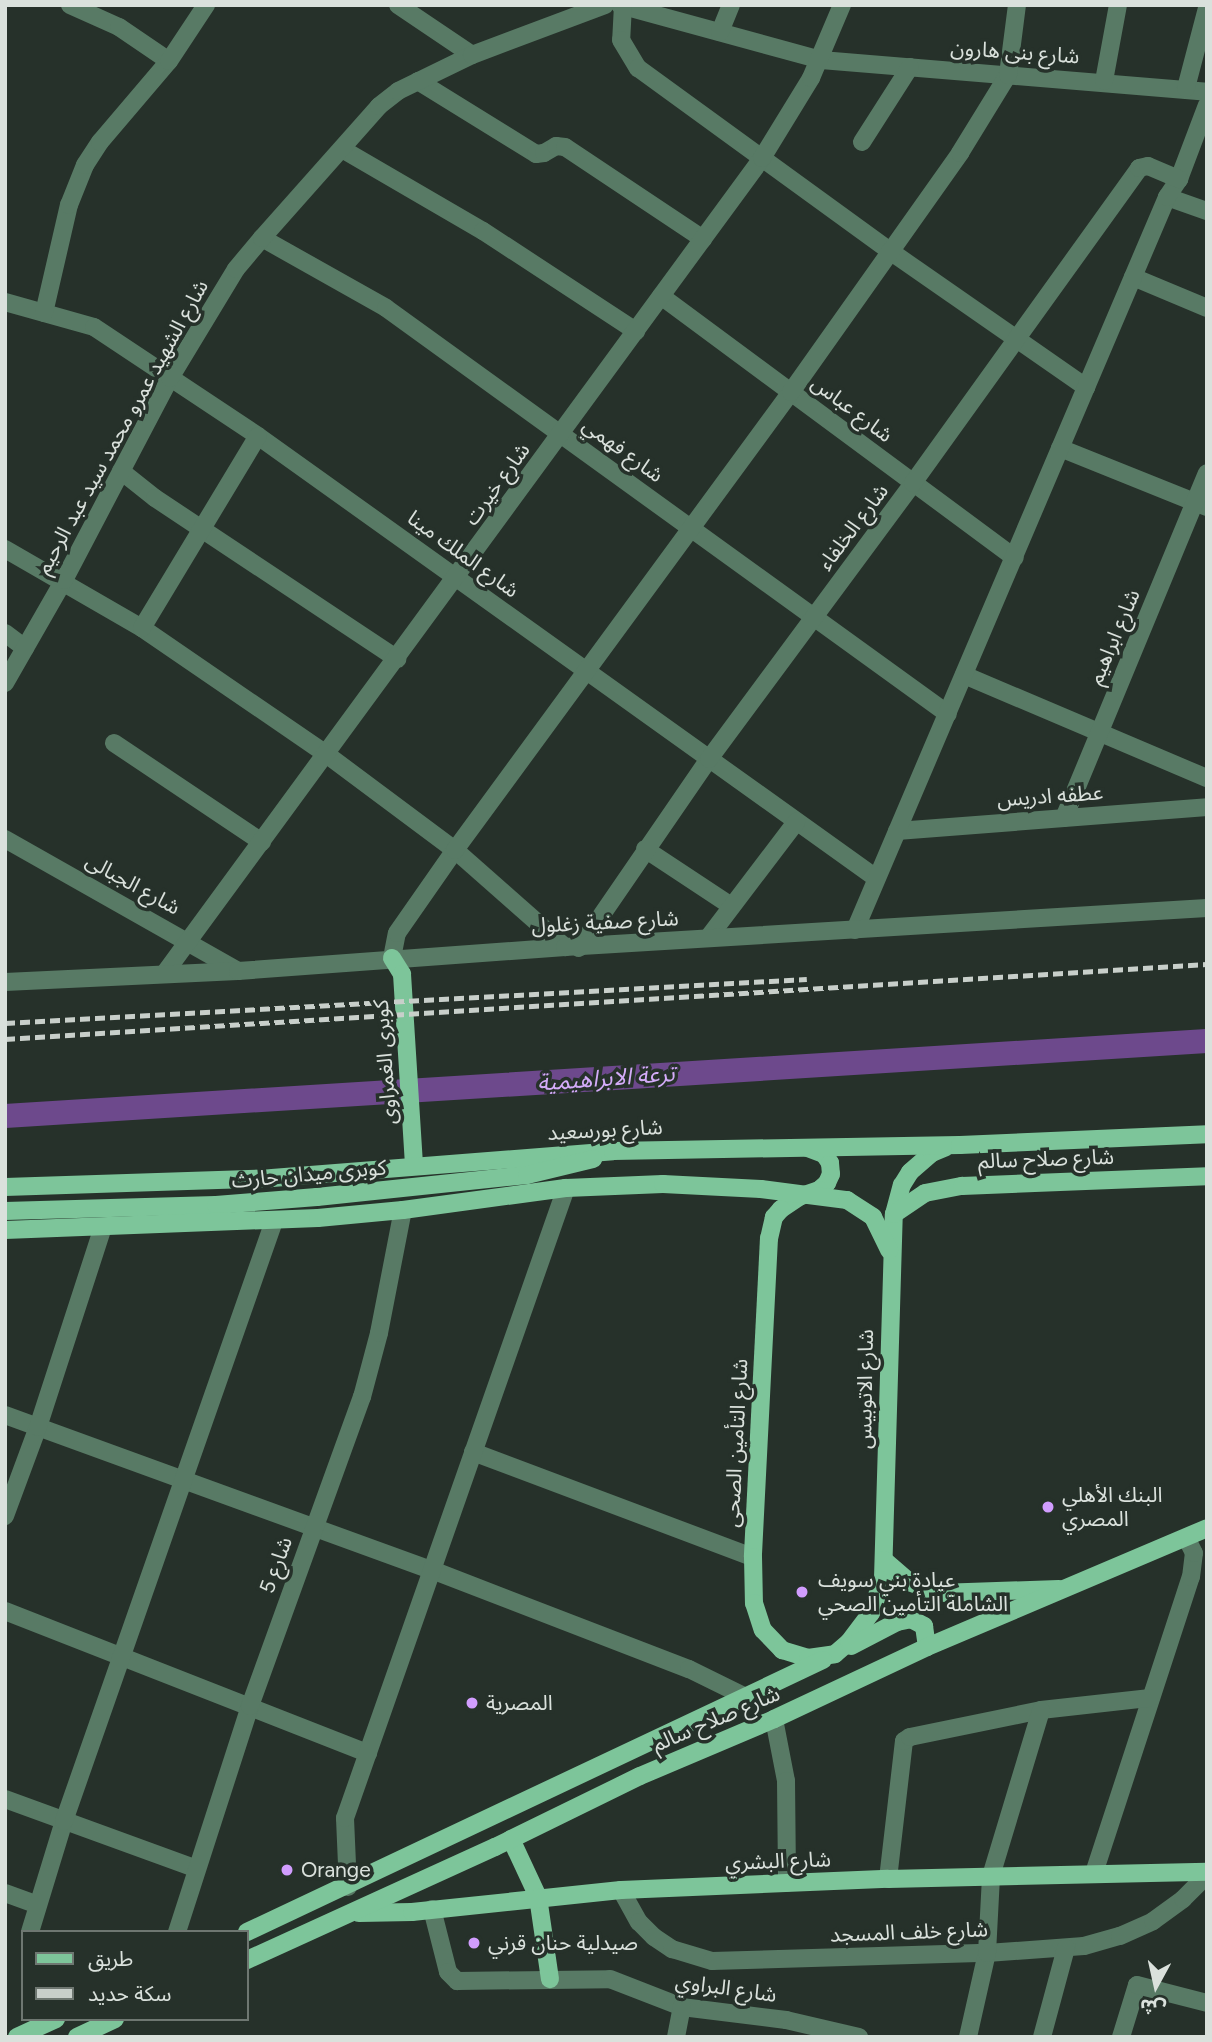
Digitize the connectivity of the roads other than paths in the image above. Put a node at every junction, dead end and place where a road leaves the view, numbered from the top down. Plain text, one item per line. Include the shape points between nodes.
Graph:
1 (70, 5) edge
2 (205, 5) edge
3 (398, 5) edge
4 (605, 5) edge
5 (622, 5) edge
6 (731, 5) edge
7 (842, 5) edge
8 (1017, 5) edge
9 (1118, 5) edge
10 (1207, 8) edge
11 (720, 32) junction
12 (472, 55) junction
13 (821, 60) junction
14 (169, 61) junction
15 (911, 67) junction
16 (1008, 75) junction
17 (418, 81) junction
18 (1104, 81) junction
19 (1186, 88) junction
20 (1207, 92) edge
21 (1207, 106) edge
22 (863, 142) dead end
23 (342, 149) junction
24 (762, 158) junction
25 (1179, 179) junction
26 (1167, 197) junction
27 (1207, 211) edge
28 (262, 238) junction
29 (703, 239) junction
30 (890, 251) junction
31 (1133, 277) junction
32 (661, 296) junction
33 (5, 302) edge
34 (1207, 308) edge
35 (44, 313) junction
36 (636, 331) junction
37 (1015, 340) junction
38 (170, 378) junction
39 (1086, 387) junction
40 (791, 392) junction
41 (562, 433) junction
42 (258, 436) junction
43 (1060, 448) junction
44 (121, 471) junction
45 (1207, 473) edge
46 (914, 483) junction
47 (1201, 505) edge
48 (691, 527) junction
49 (200, 528) junction
50 (5, 549) edge
51 (1015, 558) junction
52 (457, 577) junction
53 (64, 580) junction
54 (814, 617) junction
55 (142, 628) junction
56 (5, 633) edge
57 (25, 648) junction
58 (397, 659) junction
59 (586, 670) junction
60 (964, 675) junction
61 (5, 683) edge
62 (948, 714) junction
63 (1099, 732) junction
64 (114, 743) dead end
65 (327, 754) junction
66 (709, 759) junction
67 (1207, 778) edge
68 (1207, 807) edge
69 (1064, 818) junction
70 (796, 822) junction
71 (897, 831) junction
72 (5, 839) edge
73 (262, 842) junction
74 (645, 849) junction
75 (455, 850) junction
76 (876, 878) junction
77 (731, 906) junction
78 (1207, 908) edge
79 (855, 930) junction
80 (708, 938) junction
81 (188, 941) junction
82 (572, 947) junction
83 (392, 958) junction
84 (238, 971) junction
85 (164, 974) junction
86 (5, 982) edge
87 (1207, 1134) edge
88 (1141, 1138) junction
89 (1207, 1142) edge
90 (960, 1144) junction
91 (804, 1148) junction
92 (612, 1150) junction
93 (414, 1166) junction
94 (1207, 1176) edge
95 (5, 1187) edge
96 (566, 1188) junction
97 (809, 1194) junction
98 (403, 1210) junction
99 (5, 1211) edge
100 (894, 1214) junction
101 (274, 1221) junction
102 (103, 1227) junction
103 (5, 1230) edge
104 (891, 1260) junction
105 (5, 1415) edge
106 (38, 1427) junction
107 (473, 1452) junction
108 (183, 1480) junction
109 (5, 1516) edge
110 (314, 1527) junction
111 (1207, 1528) edge
112 (1187, 1539) junction
113 (753, 1557) junction
114 (884, 1560) junction
115 (432, 1570) junction
116 (1068, 1589) junction
117 (5, 1611) edge
118 (927, 1647) junction
119 (835, 1654) junction
120 (123, 1655) junction
121 (746, 1697) junction
122 (1150, 1698) junction
123 (250, 1706) junction
124 (1041, 1710) junction
125 (774, 1720) junction
126 (368, 1753) junction
127 (5, 1799) edge
128 (64, 1821) junction
129 (512, 1839) junction
130 (195, 1868) junction
131 (1094, 1873) junction
132 (1207, 1873) edge
133 (991, 1876) junction
134 (888, 1879) junction
135 (787, 1883) junction
136 (348, 1887) junction
137 (621, 1890) junction
138 (5, 1893) edge
139 (538, 1897) junction
140 (36, 1904) junction
141 (432, 1909) junction
142 (352, 1913) junction
143 (30, 1930) edge
144 (178, 1930) edge
145 (248, 1932) edge
146 (1066, 1948) junction
147 (987, 1953) junction
148 (248, 1960) edge
149 (550, 1979) junction
150 (1207, 2003) edge
151 (682, 2007) junction
152 (112, 2021) edge
153 (35, 2024) edge
154 (785, 2028) edge
155 (17, 2037) edge
156 (76, 2037) edge
157 (676, 2037) edge
158 (859, 2037) edge
159 (968, 2037) edge
160 (1042, 2037) edge
161 (1121, 2037) edge

1 - 14 street via 119,27
2 - 14 street
3 - 12 street
4 - 12 street, شارع الشهيد عمرو محمد سيد عبد الرحيم
5 - 11 street
5 - 24 street via 621,40 638,68
6 - 11 street
7 - 13 street, شارع خيرت
8 - 16 street
9 - 18 street
10 - 19 street
11 - 13 street
12 - 17 street, شارع الشهيد عمرو محمد سيد عبد الرحيم
13 - 15 street, شارع بنى هارون
13 - 24 street, شارع خيرت
14 - 35 street via 85,164 69,205
15 - 16 street, شارع بنى هارون
15 - 22 street
16 - 18 street, شارع بنى هارون
16 - 30 street via 960,153
17 - 23 street, شارع الشهيد عمرو محمد سيد عبد الرحيم via 379,106
17 - 29 street via 536,154 565,147
18 - 19 street, شارع بنى هارون
19 - 20 street, شارع بنى هارون
21 - 25 street
23 - 28 street, شارع الشهيد عمرو محمد سيد عبد الرحيم
23 - 36 street via 483,231
24 - 29 street, شارع خيرت
24 - 30 street
25 - 26 street
25 - 37 street, شارع الخلفاء via 1148,166 1139,168
26 - 27 street
26 - 31 street
28 - 38 street, شارع الشهيد عمرو محمد سيد عبد الرحيم via 236,269
28 - 41 street, شارع فهمي via 386,308
29 - 32 street, شارع خيرت
30 - 37 street
30 - 40 street
31 - 34 street
31 - 39 street
32 - 36 street, شارع خيرت
32 - 40 street, شارع عباس
33 - 35 street, شارع الملك مينا
35 - 38 street, شارع الملك مينا via 94,327
36 - 41 street, شارع خيرت
37 - 39 street
37 - 46 street, شارع الخلفاء
38 - 42 street, شارع الملك مينا
38 - 44 street, شارع الشهيد عمرو محمد سيد عبد الرحيم
39 - 43 street
40 - 46 street, شارع عباس
40 - 48 street
41 - 48 street, شارع فهمي
41 - 52 street, شارع خيرت
42 - 49 street
42 - 52 street, شارع الملك مينا
43 - 47 street
43 - 51 street
44 - 49 street
44 - 53 street, شارع الشهيد عمرو محمد سيد عبد الرحيم
45 - 47 street, شارع ابراهيم
46 - 51 street, شارع عباس
46 - 54 street, شارع الخلفاء
47 - 63 street, شارع ابراهيم
48 - 54 street, شارع فهمي
48 - 59 street
49 - 55 street
49 - 58 street
50 - 53 street
51 - 60 street
52 - 58 street, شارع خيرت
52 - 59 street, شارع الملك مينا
53 - 55 street
53 - 57 street, شارع الشهيد عمرو محمد سيد عبد الرحيم
54 - 62 street, شارع فهمي
54 - 66 street, شارع الخلفاء
55 - 65 street
56 - 57 street
57 - 61 street, شارع الشهيد عمرو محمد سيد عبد الرحيم
58 - 65 street, شارع خيرت
59 - 66 street, شارع الملك مينا
59 - 75 street
60 - 62 street
60 - 63 street
62 - 71 street
63 - 67 street
63 - 69 street, شارع ابراهيم
64 - 73 street
65 - 73 street, شارع خيرت
65 - 75 street
66 - 70 street, شارع الملك مينا
66 - 74 street, شارع الخلفاء
68 - 69 street, عطفه ادريس
69 - 71 street, عطفه ادريس
70 - 76 street, شارع الملك مينا
70 - 77 street
71 - 76 street
72 - 81 street, شارع الجبالى
73 - 81 street, شارع خيرت
74 - 77 street
74 - 82 street, شارع الخلفاء
75 - 82 street
75 - 83 street via 397,933
76 - 79 street
77 - 80 street
78 - 79 street, شارع صفية زغلول
79 - 80 street, شارع صفية زغلول
80 - 82 street, شارع صفية زغلول
81 - 84 street, شارع الجبالى
81 - 85 street, شارع خيرت
82 - 83 street, شارع صفية زغلول
83 - 84 street, شارع صفية زغلول
83 - 93 main road, كوبرى الغمراوى via 402,974
84 - 85 street, شارع صفية زغلول
85 - 86 street, شارع صفية زغلول
87 - 88 main road, شارع بورسعيد
88 - 89 main road
88 - 90 main road, شارع بورسعيد
90 - 91 main road, شارع بورسعيد
90 - 100 main road, شارع الاتوبيس via 932,1153 909,1172
91 - 92 main road, شارع بورسعيد
91 - 97 main road, شارع التأمين الصحى via 824,1154 831,1174 819,1191
92 - 93 main road, شارع بورسعيد
92 - 99 main road, كوبرى ميدان حارث via 557,1170 527,1175 273,1201
93 - 95 main road, شارع بورسعيد via 272,1178
94 - 100 main road, شارع صلاح سالم via 962,1186 925,1193
96 - 97 main road via 663,1184
96 - 98 main road
96 - 107 street
97 - 104 main road via 847,1200 867,1212 882,1230
97 - 113 main road, شارع التأمين الصحى via 780,1209 769,1238
98 - 101 main road
98 - 110 street, شارع 5 via 371,1365
100 - 104 main road, شارع الاتوبيس
101 - 102 main road
101 - 108 street
102 - 103 main road
102 - 106 street
104 - 114 main road, شارع الاتوبيس
105 - 106 street
106 - 108 street
106 - 109 street
107 - 113 street
107 - 115 street
108 - 110 street
108 - 120 street
110 - 115 street
110 - 123 street, شارع 5
111 - 112 main road, شارع صلاح سالم
112 - 116 main road, شارع صلاح سالم
112 - 122 street via 1194,1553 1191,1577
113 - 119 main road, شارع التأمين الصحى via 757,1617 771,1641 794,1656
114 - 116 main road via 909,1582 939,1593
114 - 119 main road, شارع الاتوبيس via 871,1613
115 - 121 street via 689,1669
115 - 126 street
116 - 118 main road, شارع صلاح سالم
117 - 120 street
118 - 119 main road, شارع صلاح سالم via 924,1626 903,1619
118 - 125 main road, شارع صلاح سالم
119 - 121 main road, شارع صلاح سالم
120 - 123 street
120 - 128 street
121 - 136 main road, شارع صلاح سالم
122 - 124 street
122 - 131 street
123 - 126 street
123 - 130 street, شارع 5
124 - 133 street
124 - 134 street via 904,1741
125 - 129 main road, شارع صلاح سالم via 640,1776
125 - 135 street via 786,1781
126 - 136 street via 345,1818
127 - 128 street
128 - 130 street
128 - 140 street
129 - 139 main road
129 - 142 main road, شارع صلاح سالم
130 - 144 street, شارع 5
131 - 132 main road, شارع البشري
131 - 133 main road, شارع البشري
132 - 146 street, شارع خلف المسجد via 1169,1911 1137,1929 1102,1942
133 - 134 main road, شارع البشري
133 - 147 street
134 - 135 main road, شارع البشري
135 - 137 main road, شارع البشري
136 - 145 main road, شارع صلاح سالم
137 - 139 main road, شارع البشري
137 - 147 street, شارع خلف المسجد via 639,1922 654,1937 672,1949 712,1961
138 - 140 street
139 - 141 main road, شارع البشري
139 - 149 main road
140 - 143 street
141 - 142 main road, شارع البشري
141 - 149 street, شارع البراوي via 453,1979
142 - 148 main road, شارع صلاح سالم
146 - 147 street, شارع خلف المسجد
146 - 160 street
147 - 159 street
149 - 151 street, شارع البراوي via 610,1979
150 - 161 street via 1137,1985
151 - 154 street, شارع البراوي
151 - 157 street
152 - 156 main road
153 - 155 main road
154 - 158 street, شارع البراوي

